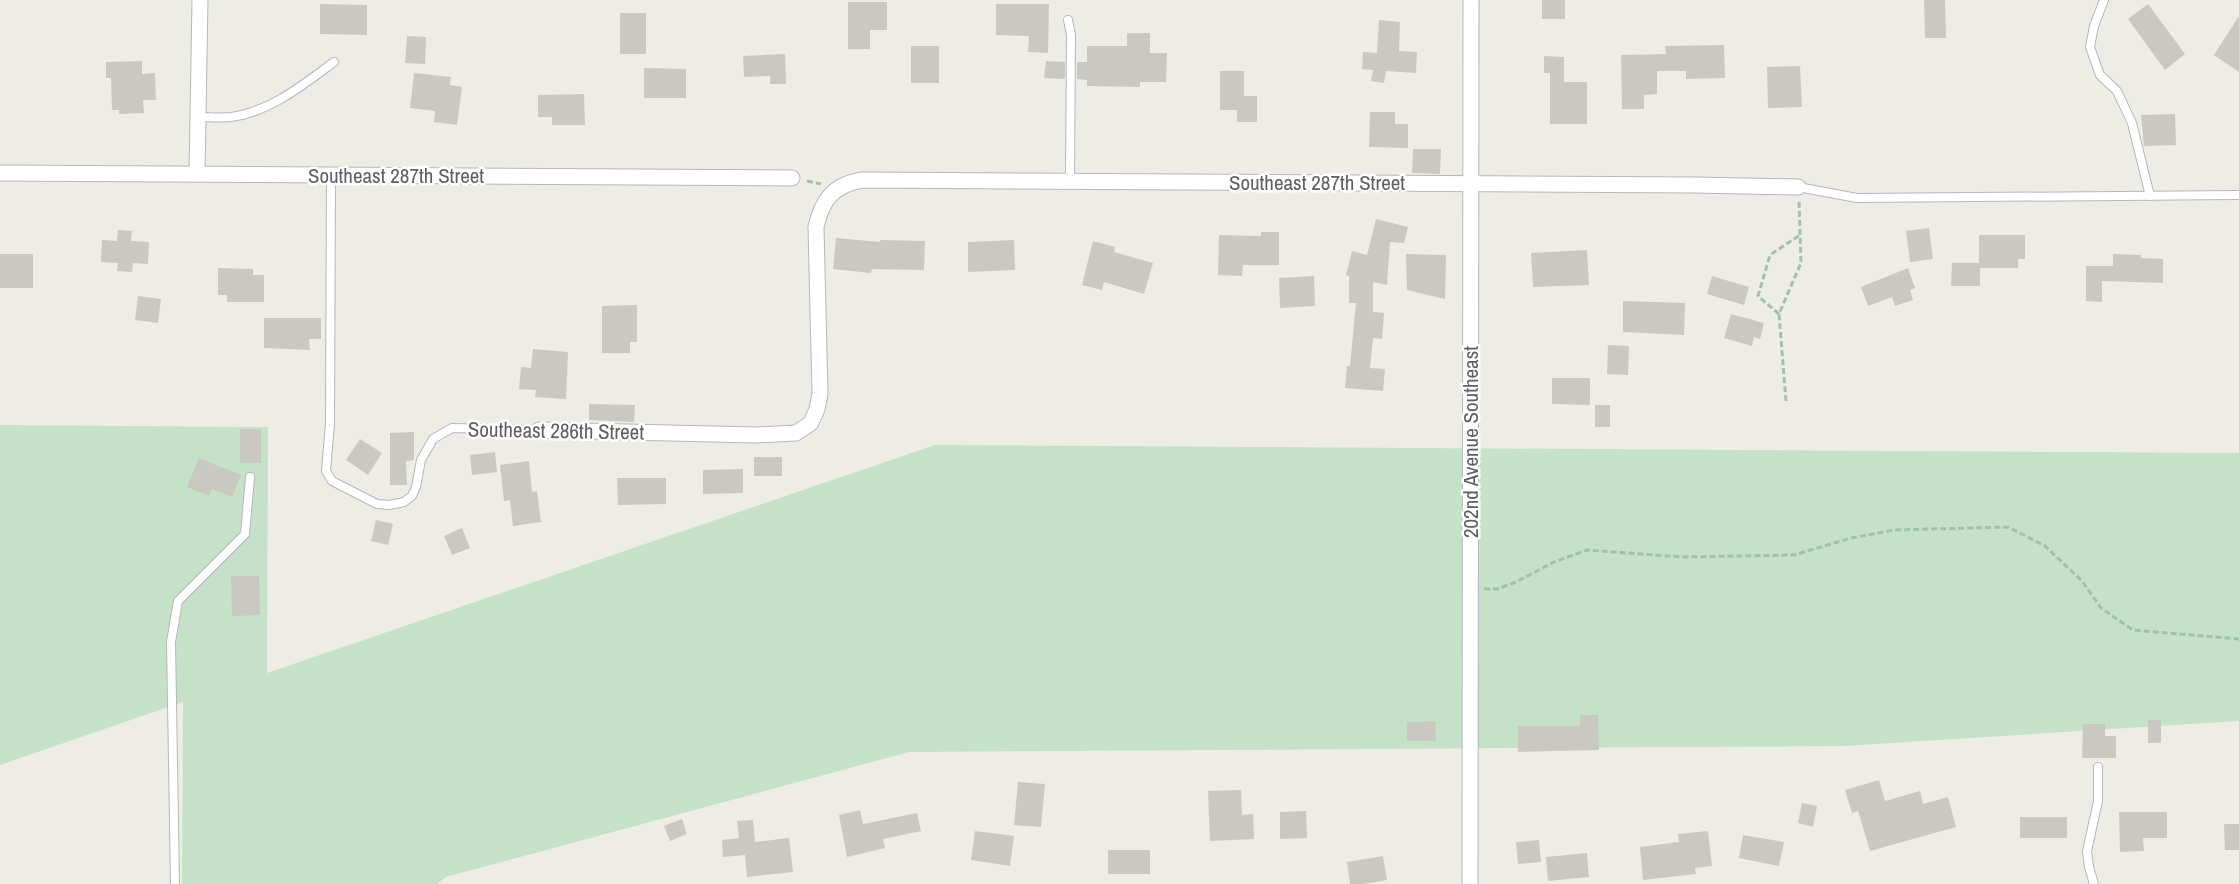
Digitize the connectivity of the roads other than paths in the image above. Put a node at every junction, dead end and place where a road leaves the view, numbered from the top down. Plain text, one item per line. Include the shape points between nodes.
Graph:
1 (200, 0) edge
2 (1471, 0) edge
3 (2104, 0) edge
4 (1068, 20) dead end
5 (334, 62) dead end
6 (198, 117) junction
7 (0, 173) edge
8 (197, 174) junction
9 (331, 176) junction
10 (792, 178) road end
11 (1070, 181) junction
12 (1471, 183) junction
13 (1798, 187) joint
14 (2239, 195) edge
15 (2150, 196) junction
16 (810, 423) joint
17 (539, 430) joint
18 (250, 477) dead end
19 (2098, 767) dead end
20 (175, 884) edge
21 (1470, 884) edge
22 (2094, 884) edge

1 - 6 street
2 - 12 street, 202nd Avenue Southeast
3 - 15 lane via 2090,47 2100,75 2117,91 2132,123
4 - 11 lane
5 - 6 lane via 261,109 232,117
6 - 8 street
7 - 8 street, Southeast 287th Street
8 - 9 street, Southeast 287th Street
9 - 10 street, Southeast 287th Street
9 - 17 lane, Southeast 286th Street via 330,424 326,471 332,482 377,504 404,502 416,488 421,460 433,439 453,429
11 - 12 street, Southeast 287th Street
11 - 16 street, Southeast 287th Street via 862,180 837,188 820,211 816,228 820,394
12 - 13 street, Southeast 287th Street
12 - 21 street, 202nd Avenue Southeast
13 - 15 lane via 1857,198
14 - 15 lane
16 - 17 street, Southeast 286th Street via 796,433 756,435
18 - 20 lane via 245,534 178,601 174,621 171,642
19 - 22 lane via 2098,801 2087,851

